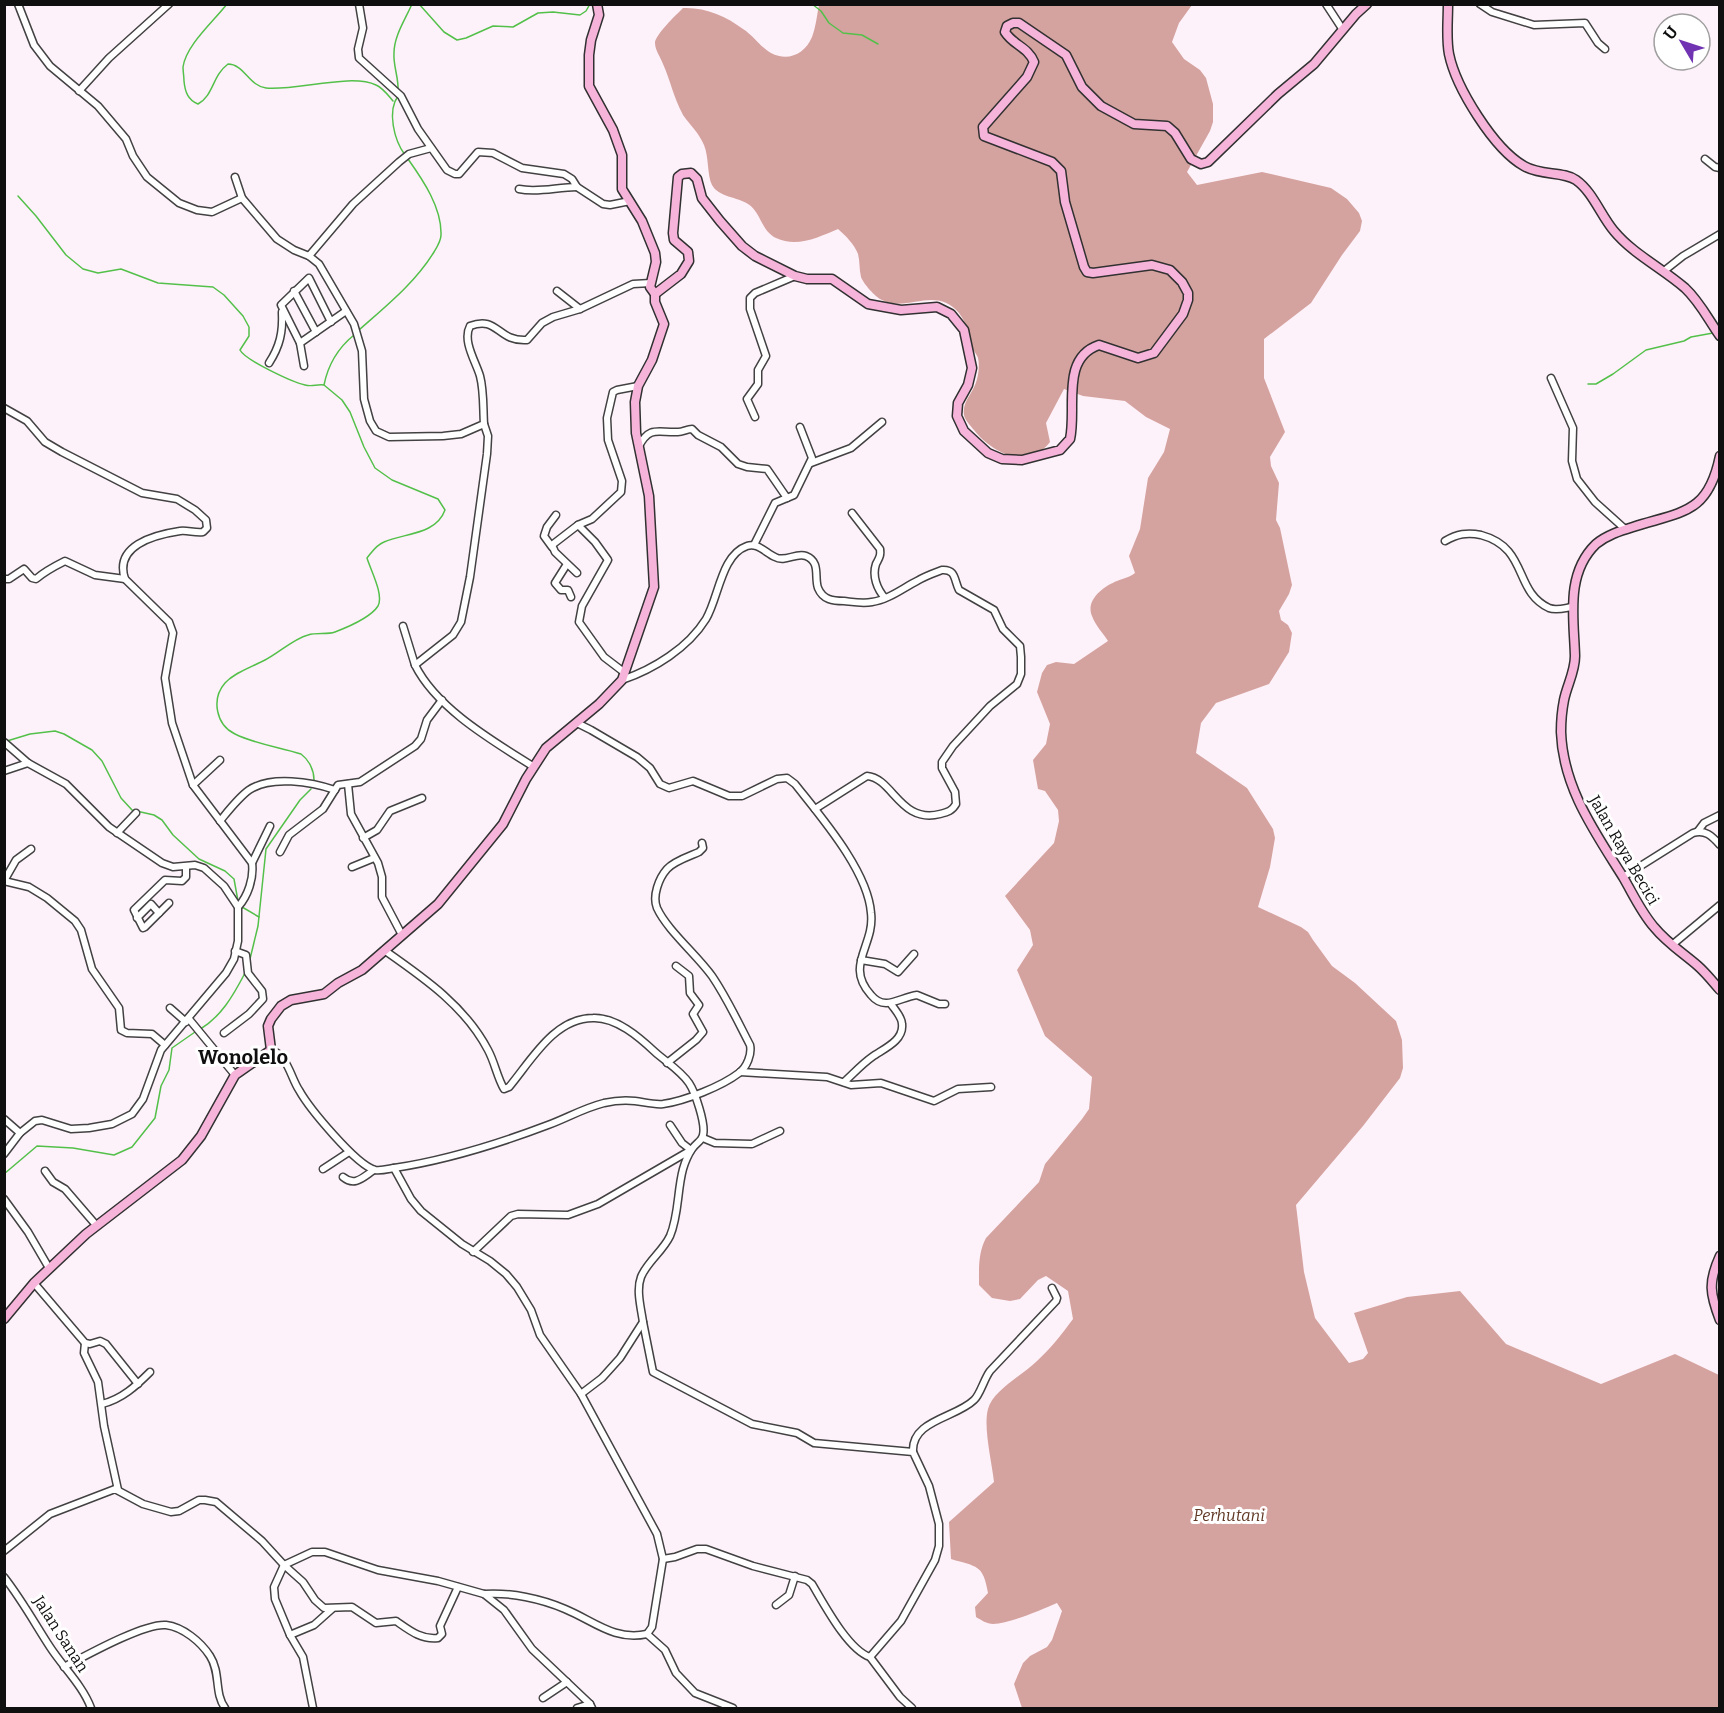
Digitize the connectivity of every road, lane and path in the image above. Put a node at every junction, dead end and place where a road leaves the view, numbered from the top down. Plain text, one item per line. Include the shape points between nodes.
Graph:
1 (18, 4) edge
2 (170, 4) edge
3 (359, 4) edge
4 (1326, 4) edge
5 (1367, 4) edge
6 (1448, 4) edge
7 (1480, 4) edge
8 (597, 5) edge
9 (1342, 30) junction
10 (1605, 49) dead end
11 (79, 91) junction
12 (431, 148) junction
13 (1705, 159) dead end
14 (1719, 168) edge
15 (235, 177) dead end
16 (577, 187) junction
17 (519, 189) dead end
18 (242, 198) junction
19 (630, 201) junction
20 (1719, 234) edge
21 (309, 256) junction
22 (1664, 271) junction
23 (795, 276) junction
24 (651, 283) junction
25 (294, 291) junction
26 (557, 291) dead end
27 (655, 294) junction
28 (580, 309) junction
29 (282, 311) junction
30 (346, 311) junction
31 (331, 322) junction
32 (316, 332) junction
33 (1719, 336) edge
34 (300, 343) junction
35 (269, 363) dead end
36 (304, 366) dead end
37 (1551, 378) dead end
38 (638, 386) junction
39 (4, 408) edge
40 (755, 417) dead end
41 (882, 422) dead end
42 (484, 424) junction
43 (800, 427) dead end
44 (639, 446) junction
45 (1719, 456) edge
46 (811, 463) junction
47 (787, 498) junction
48 (852, 513) dead end
49 (556, 515) dead end
50 (578, 525) junction
51 (1625, 529) junction
52 (1445, 541) dead end
53 (754, 545) junction
54 (552, 547) junction
55 (567, 564) junction
56 (577, 573) dead end
57 (4, 579) edge
58 (125, 579) junction
59 (571, 597) dead end
60 (885, 598) junction
61 (1572, 607) junction
62 (403, 626) dead end
63 (415, 664) junction
64 (624, 676) junction
65 (442, 700) junction
66 (577, 723) junction
67 (4, 742) edge
68 (220, 760) dead end
69 (28, 763) junction
70 (534, 767) junction
71 (4, 771) edge
72 (348, 784) junction
73 (193, 785) junction
74 (335, 790) junction
75 (422, 798) dead end
76 (815, 809) junction
77 (136, 813) dead end
78 (1719, 815) edge
79 (220, 821) junction
80 (270, 826) dead end
81 (1698, 831) junction
82 (117, 833) junction
83 (363, 838) junction
84 (702, 843) dead end
85 (1719, 845) edge
86 (32, 849) dead end
87 (280, 852) dead end
88 (374, 858) junction
89 (252, 863) junction
90 (186, 867) junction
91 (352, 867) dead end
92 (1623, 877) junction
93 (4, 881) edge
94 (169, 903) dead end
95 (1719, 905) edge
96 (238, 907) junction
97 (159, 913) junction
98 (137, 918) junction
99 (402, 935) junction
100 (1672, 945) junction
101 (384, 950) junction
102 (235, 951) junction
103 (914, 954) dead end
104 (861, 960) junction
105 (676, 966) dead end
106 (1719, 990) edge
107 (891, 1004) junction
108 (945, 1004) dead end
109 (170, 1008) dead end
110 (187, 1021) junction
111 (224, 1033) dead end
112 (165, 1045) junction
113 (271, 1050) junction
114 (668, 1063) junction
115 (740, 1072) junction
116 (235, 1075) junction
117 (843, 1082) junction
118 (990, 1088) dead end
119 (694, 1095) junction
120 (4, 1119) edge
121 (670, 1125) dead end
122 (780, 1131) dead end
123 (20, 1133) junction
124 (702, 1138) junction
125 (691, 1150) junction
126 (349, 1152) junction
127 (4, 1154) edge
128 (394, 1168) junction
129 (323, 1169) dead end
130 (374, 1170) junction
131 (45, 1172) dead end
132 (342, 1177) dead end
133 (4, 1199) edge
134 (96, 1225) junction
135 (473, 1252) junction
136 (1719, 1256) edge
137 (49, 1268) junction
138 (34, 1283) junction
139 (1052, 1288) dead end
140 (6, 1314) edge
141 (1719, 1320) edge
142 (643, 1322) junction
143 (85, 1343) junction
144 (150, 1372) dead end
145 (138, 1384) junction
146 (581, 1394) junction
147 (102, 1404) junction
148 (913, 1452) junction
149 (118, 1490) junction
150 (4, 1551) edge
151 (663, 1558) junction
152 (284, 1565) junction
153 (795, 1576) junction
154 (4, 1577) edge
155 (458, 1587) junction
156 (484, 1594) junction
157 (776, 1605) dead end
158 (332, 1609) junction
159 (647, 1634) junction
160 (290, 1635) junction
161 (870, 1658) junction
162 (64, 1667) junction
163 (567, 1682) junction
164 (543, 1698) dead end
165 (591, 1706) edge
166 (91, 1708) edge
167 (225, 1708) edge
168 (313, 1708) edge
169 (577, 1708) edge
170 (733, 1708) edge
171 (912, 1708) edge

1 - 11 street via 34,45 50,66
2 - 11 street
3 - 12 street via 363,28 359,58 399,93
4 - 9 street
5 - 9 main road
6 - 22 main road via 1451,61 1498,144 1531,170 1577,180 1613,231
7 - 10 street via 1534,26 1585,23
8 - 19 main road via 599,15 589,55 589,86 614,130 623,163 620,184
9 - 23 main road via 1319,59 1208,162 1197,164 1171,129 1134,124 1101,106 1082,87 1066,55 1019,23 1007,26 1008,37 1028,50 1034,62 1027,77 983,127 984,136 1052,162 1061,171 1065,202 1087,272 1152,265 1177,275 1188,293 1183,314 1154,353 1138,358 1099,345 1083,355 1071,393 1070,439 1060,450 1022,460 996,458 964,431 957,410 972,368 964,330 951,314 937,307 879,307 857,299 832,279
11 - 18 street via 98,106 126,139 147,177 179,202 212,212
12 - 16 street via 447,170 455,174 464,171 475,154 482,151 522,168 564,174
12 - 21 street via 409,154 399,162 353,204
13 - 14 street
15 - 18 street
16 - 17 street via 533,192
16 - 19 street via 603,204
18 - 21 street via 277,239
19 - 24 main road via 655,253
20 - 22 street
21 - 30 street via 324,272
22 - 33 main road via 1699,303
23 - 27 main road via 742,246 702,198 696,177 687,173 678,177 673,233 674,240 688,252 689,261 681,274
23 - 40 street via 750,298 766,356 758,370 757,385 747,399
24 - 27 main road
24 - 28 street via 633,284
25 - 29 street via 281,305
25 - 31 street via 309,278
25 - 32 street
26 - 28 street
27 - 38 main road via 664,324
28 - 42 street via 542,323 527,340 507,338 488,323 470,326 468,338 481,378
29 - 34 street
29 - 35 street via 280,342
30 - 31 street
30 - 42 street via 362,351 364,399 375,431 388,437 443,436 461,434
31 - 32 street
32 - 34 street
34 - 36 street
37 - 51 street via 1573,428 1572,460 1577,478 1595,502
38 - 44 main road via 635,402
38 - 50 street via 613,392 607,418 621,492 592,519
39 - 58 street via 27,421 45,442 71,457 142,493 177,499 204,516 207,524 203,532 181,531 159,537 126,553
41 - 46 street via 851,448
42 - 63 street via 488,454 461,622 453,635
43 - 46 street
44 - 47 street via 653,432 692,429 722,447 738,464 767,469
44 - 64 main road via 649,496 654,587
45 - 51 main road, Jalan Raya Becici via 1713,482 1700,502
46 - 47 street via 796,493
47 - 53 street via 775,503
48 - 60 street via 880,549 874,572
49 - 54 street via 544,536
50 - 54 street
50 - 64 street via 608,560 582,606 579,622 601,654
51 - 61 main road, Jalan Raya Becici via 1597,543 1584,558
52 - 61 street via 1457,534 1475,534 1498,542 1516,562 1532,596 1550,609
53 - 60 street via 777,559 809,558 818,570 819,591 831,600 871,602
53 - 64 street via 743,547 731,558 717,597 695,634 642,673
54 - 55 street
55 - 56 street
55 - 59 street via 555,584 568,590
57 - 58 street via 24,569 36,579 65,561 95,575
58 - 73 street via 169,622 173,633 165,678 172,723
60 - 76 street via 942,570 951,571 959,590 994,610 1003,629 1020,646 1021,674 1013,688 990,706 942,762 955,792 956,804 950,811 920,816 877,778 867,776
61 - 92 main road, Jalan Raya Becici via 1575,658 1564,700 1563,744 1578,803
62 - 63 street
63 - 65 street via 423,681
64 - 66 main road
65 - 70 street
65 - 72 street via 415,746 360,782
66 - 70 main road via 546,748
66 - 76 street via 637,757 669,788 693,781 729,796 742,796 783,777 795,784
67 - 69 street
68 - 73 street
69 - 71 street
69 - 82 street via 66,784
70 - 99 main road via 490,840 438,904
72 - 74 street via 340,784
72 - 83 street via 351,814
73 - 79 street
74 - 79 street via 305,782 262,784 243,795
74 - 87 street via 323,809 289,835
75 - 83 street via 390,811 376,830
76 - 104 street via 864,884 872,917
77 - 82 street
78 - 81 street
79 - 89 street
80 - 89 street
81 - 85 street via 1708,834
81 - 92 street
82 - 90 street via 162,863
83 - 88 street
84 - 115 street via 699,852 668,868 658,883 656,907 731,1006 752,1050
86 - 93 street via 16,860
88 - 91 street
88 - 99 street via 385,906
89 - 96 street via 252,879
90 - 96 street via 204,868 224,886
90 - 98 street via 182,881 165,880 134,910
92 - 100 main road, Jalan Raya Becici via 1644,914
93 - 112 street via 29,886 75,921 92,969 119,1008 121,1030 152,1034
94 - 97 street
95 - 100 street
96 - 102 street
97 - 98 street via 150,903
97 - 98 street via 143,928
99 - 101 main road
100 - 106 main road, Jalan Raya Becici via 1700,967
101 - 113 main road via 362,970 324,994 291,1000 281,1006 268,1026
101 - 114 street via 428,981 467,1017 488,1050 504,1089 559,1030 585,1018 614,1022
102 - 110 street via 226,973
102 - 111 street via 246,955 248,973 263,999
103 - 104 street via 898,972 885,964
104 - 107 street via 858,968 865,988 879,1003
105 - 114 street via 689,976 690,993 699,1005 694,1018 703,1032
107 - 108 street via 917,995
107 - 117 street via 902,1020 900,1035
109 - 110 street
110 - 112 street
110 - 116 street
112 - 123 street via 139,1107 122,1120 71,1129 42,1120
113 - 116 main road
113 - 126 street via 280,1054 300,1093
114 - 119 street via 689,1083
115 - 117 street via 827,1077
115 - 119 street
116 - 134 main road via 201,1136 182,1160
117 - 118 street via 887,1084 934,1101 958,1089
119 - 124 street via 704,1130
119 - 128 street via 661,1104 606,1103 489,1147
120 - 123 street
121 - 125 street
122 - 124 street via 752,1144 715,1143
123 - 127 street
124 - 125 street
125 - 135 street via 582,1210 568,1215 511,1216
125 - 142 street via 679,1185 669,1237 641,1277
126 - 129 street
126 - 130 street
128 - 130 street
128 - 135 street via 421,1210
130 - 132 street via 353,1183
131 - 134 street
133 - 137 street
134 - 137 main road
135 - 146 street via 490,1261 517,1287 540,1335
136 - 141 main road via 1711,1287
137 - 138 main road
138 - 140 main road
138 - 143 street
139 - 148 street via 1056,1301 990,1371 976,1399 958,1412 927,1425
142 - 146 street via 620,1358
142 - 148 street via 653,1372 744,1421 797,1433 814,1443
143 - 145 street via 106,1344
143 - 147 street via 84,1353 98,1382
144 - 145 street
145 - 147 street via 116,1400
146 - 151 street via 657,1534
147 - 149 street
148 - 161 street via 929,1486 939,1524 939,1546 901,1621
149 - 150 street via 50,1514
149 - 152 street via 143,1504 171,1512 199,1500 216,1502
151 - 153 street via 706,1549
151 - 159 street via 652,1627
152 - 155 street via 312,1552 326,1552 378,1570
152 - 158 street via 320,1605
152 - 160 street via 276,1578 274,1593
153 - 157 street via 789,1595
153 - 161 street via 812,1584 852,1645
154 - 162 street, Jalan Sanan
155 - 156 street
155 - 158 street via 438,1638 412,1633 396,1621 376,1623 352,1607
156 - 159 street via 508,1593 557,1606 618,1635
156 - 163 street via 500,1606 532,1649
158 - 160 street via 314,1624
159 - 170 street via 665,1650 676,1672 695,1693
160 - 168 street via 303,1657
161 - 171 street
162 - 166 street, Jalan Sanan
162 - 167 street via 111,1642 165,1625 180,1629 210,1655
163 - 164 street
163 - 165 street
165 - 169 street

